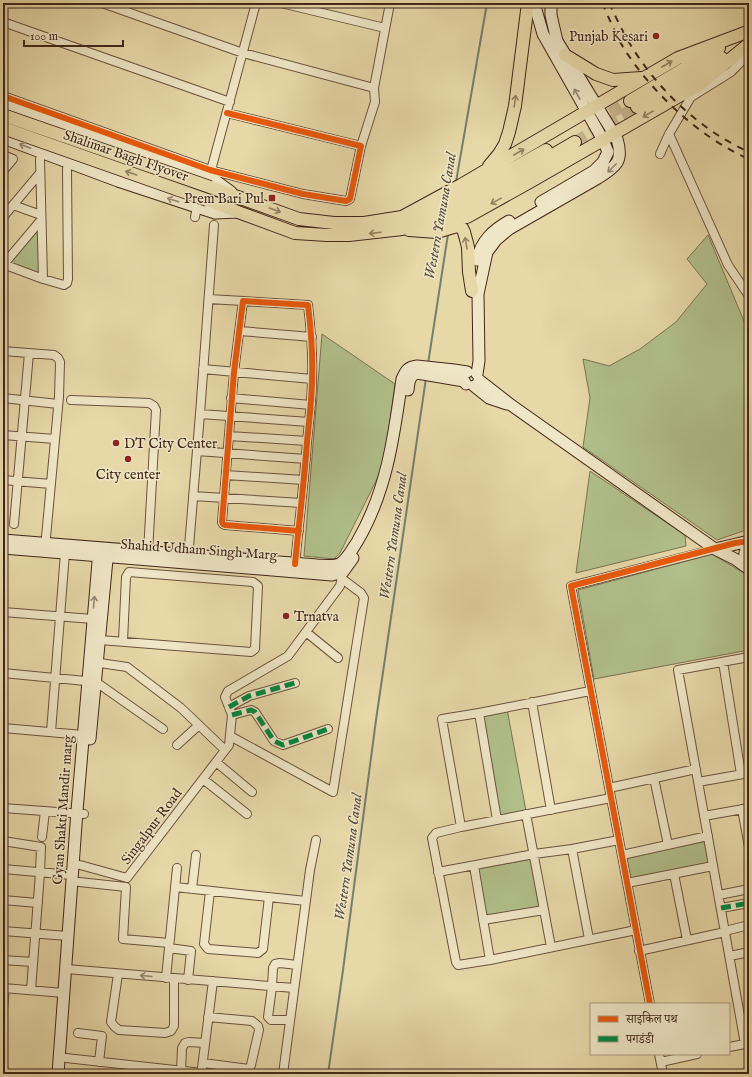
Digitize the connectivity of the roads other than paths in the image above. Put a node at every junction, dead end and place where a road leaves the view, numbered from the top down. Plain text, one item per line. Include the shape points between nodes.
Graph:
1 (102, 3) edge
2 (256, 3) edge
3 (282, 3) edge
4 (390, 3) edge
5 (528, 3) edge
6 (534, 3) edge
7 (551, 3) edge
8 (3, 22) edge
9 (385, 28) junction
10 (748, 37) edge
11 (749, 49) edge
12 (243, 53) junction
13 (565, 55) junction
14 (645, 77) junction
15 (374, 88) junction
16 (3, 96) edge
17 (230, 102) junction
18 (3, 104) edge
19 (634, 104) tunnel mouth
20 (592, 108) junction
21 (227, 113) junction
22 (3, 115) edge
23 (3, 128) edge
24 (614, 134) junction
25 (669, 134) junction
26 (3, 138) edge
27 (603, 140) junction
28 (361, 146) junction
29 (660, 154) dead end
30 (3, 155) edge
31 (40, 159) dead end
32 (67, 169) dead end
33 (3, 171) edge
34 (40, 173) junction
35 (482, 173) junction
36 (210, 178) junction
37 (461, 191) junction
38 (13, 205) junction
39 (238, 212) junction
40 (3, 216) edge
41 (41, 217) junction
42 (458, 218) junction
43 (402, 223) junction
44 (214, 225) dead end
45 (4, 264) edge
46 (43, 279) junction
47 (472, 291) junction
48 (749, 296) edge
49 (209, 299) junction
50 (243, 301) junction
51 (240, 331) junction
52 (312, 337) junction
53 (3, 351) edge
54 (29, 353) junction
55 (203, 369) junction
56 (234, 372) junction
57 (472, 378) junction
58 (312, 379) junction
59 (3, 398) edge
60 (231, 398) junction
61 (24, 400) junction
62 (71, 400) dead end
63 (58, 404) junction
64 (311, 405) junction
65 (200, 414) junction
66 (231, 416) junction
67 (309, 422) junction
68 (3, 435) edge
69 (22, 436) junction
70 (229, 436) junction
71 (55, 439) junction
72 (307, 441) junction
73 (197, 451) junction
74 (227, 453) junction
75 (306, 459) junction
76 (226, 475) junction
77 (3, 480) edge
78 (304, 480) junction
79 (18, 481) junction
80 (51, 484) junction
81 (193, 496) junction
82 (224, 498) junction
83 (301, 503) junction
84 (14, 524) dead end
85 (299, 531) junction
86 (3, 540) edge
87 (749, 541) edge
88 (749, 545) edge
89 (3, 548) edge
90 (45, 548) junction
91 (716, 549) junction
92 (103, 552) junction
93 (148, 552) junction
94 (65, 553) junction
95 (188, 559) junction
96 (295, 564) junction
97 (749, 569) edge
98 (342, 571) junction
99 (3, 612) edge
100 (60, 617) junction
101 (93, 619) junction
102 (306, 632) junction
103 (100, 640) junction
104 (123, 641) junction
105 (749, 657) edge
106 (338, 658) dead end
107 (94, 662) junction
108 (723, 662) junction
109 (3, 673) edge
110 (56, 678) junction
111 (92, 682) junction
112 (295, 683) dead end
113 (590, 691) junction
114 (532, 702) junction
115 (229, 707) junction
116 (479, 713) junction
117 (232, 715) junction
118 (199, 726) junction
119 (3, 728) edge
120 (163, 729) dead end
121 (328, 729) dead end
122 (51, 732) junction
123 (83, 735) junction
124 (230, 736) junction
125 (177, 745) dead end
126 (225, 750) junction
127 (216, 762) junction
128 (696, 769) junction
129 (745, 774) edge
130 (654, 778) junction
131 (203, 779) junction
132 (698, 782) junction
133 (609, 788) junction
134 (252, 792) dead end
135 (611, 798) junction
136 (3, 808) edge
137 (746, 809) edge
138 (551, 810) junction
139 (45, 811) junction
140 (80, 814) junction
141 (247, 814) dead end
142 (526, 814) junction
143 (704, 816) junction
144 (497, 820) junction
145 (461, 827) junction
146 (708, 836) junction
147 (42, 837) dead end
148 (316, 840) dead end
149 (619, 840) junction
150 (3, 841) edge
151 (668, 845) junction
152 (749, 847) edge
153 (572, 849) junction
154 (534, 854) junction
155 (196, 855) dead end
156 (622, 855) junction
157 (80, 865) junction
158 (474, 866) junction
159 (713, 866) junction
160 (177, 868) dead end
161 (3, 869) edge
162 (438, 872) junction
163 (40, 873) junction
164 (674, 874) junction
165 (76, 879) junction
166 (627, 883) junction
167 (175, 887) junction
168 (192, 889) junction
169 (749, 889) edge
170 (210, 891) junction
171 (719, 895) junction
172 (269, 897) junction
173 (3, 900) edge
174 (306, 901) junction
175 (38, 903) junction
176 (749, 903) edge
177 (721, 908) junction
178 (544, 910) junction
179 (484, 920) junction
180 (749, 925) edge
181 (636, 930) junction
182 (3, 931) edge
183 (725, 931) junction
184 (36, 934) junction
185 (68, 936) junction
186 (590, 939) junction
187 (687, 940) junction
188 (169, 946) junction
189 (551, 947) junction
190 (639, 951) junction
191 (749, 952) edge
192 (730, 956) junction
193 (3, 960) edge
194 (490, 960) junction
195 (34, 962) junction
196 (297, 965) junction
197 (69, 970) junction
198 (118, 974) junction
199 (166, 978) junction
200 (174, 979) junction
201 (188, 980) junction
202 (213, 981) junction
203 (272, 987) junction
204 (3, 988) edge
205 (294, 988) junction
206 (31, 990) junction
207 (64, 992) junction
208 (650, 1003) edge
209 (208, 1017) junction
210 (290, 1020) junction
211 (78, 1033) dead end
212 (205, 1043) junction
213 (747, 1043) edge
214 (730, 1047) edge
215 (688, 1055) edge
216 (66, 1058) junction
217 (660, 1058) edge
218 (99, 1062) junction
219 (203, 1063) junction
220 (182, 1072) junction
221 (749, 1073) edge
222 (58, 1074) edge
223 (65, 1074) edge
224 (201, 1074) edge
225 (283, 1074) edge
226 (661, 1074) edge
227 (745, 1074) edge

1 - 12 street
2 - 12 street
3 - 9 street
4 - 9 street
35 -> 5 main road via 499,154 509,132 515,106
20 -> 6 street via 543,34
7 - 13 street via 557,41
8 - 17 street
9 - 15 street
14 -> 10 main road via 678,58
10 - 19 main road
10 -> 24 main road via 700,84
11 - 25 street via 746,57 731,72 691,97
12 - 15 street
12 - 17 street
13 - 14 main road via 596,74 613,80
13 - 20 street
14 - 20 main road
15 - 28 street via 375,102
16 - 36 street
17 - 21 street
18 - 36 street via 189,168
20 - 24 street
20 - 27 street
35 -> 20 main road
21 - 28 street
21 - 36 street
22 - 36 main road, Shalimar Bagh Flyover, bridge
39 -> 23 main road, Shalimar Bagh Flyover, bridge
24 - 27 main road
24 -> 57 street via 621,150 620,159 611,170 509,229 487,252 478,294 479,361
25 - 29 street
25 - 48 street via 728,265
39 -> 26 street via 196,212
27 -> 42 main road via 467,217
27 - 47 street via 608,152 594,171 491,233 482,245 478,257
28 - 36 street via 350,199 346,201
30 - 33 street via 13,159
31 - 34 street
32 - 46 street via 68,279 64,285
34 - 38 street
34 - 41 street
35 - 37 main road
36 -> 43 main road, Shalimar Bagh Flyover via 238,197 299,219 334,223
37 - 42 main road via 573,139
37 - 43 main road
38 - 40 street
38 - 41 street
43 -> 39 main road, Shalimar Bagh Flyover via 349,235 295,233
41 - 45 street
41 - 46 street
42 - 43 main road
42 - 43 main road via 437,232
47 -> 42 main road via 468,247
44 - 49 street
45 - 46 street
47 - 57 street
49 - 50 street
49 - 55 street
50 - 51 street
50 - 52 street via 307,304
51 - 52 street
51 - 56 street
52 - 58 street
53 - 54 street
54 - 61 street
54 - 63 street via 54,355 58,358
55 - 56 street
55 - 65 street
56 - 58 street
56 - 60 street
57 - 91 street
57 - 98 street via 464,381 436,372 408,368 402,379 394,438 374,508
58 - 64 street
59 - 61 street
60 - 64 street
60 - 66 street
61 - 63 street
61 - 69 street
62 - 93 street via 149,403 154,406 156,410
63 - 71 street
64 - 67 street
65 - 66 street
65 - 73 street
66 - 67 street
66 - 70 street
67 - 72 street
68 - 69 street
69 - 71 street
69 - 79 street
70 - 72 street
70 - 74 street
71 - 80 street
72 - 75 street
73 - 74 street
73 - 81 street
74 - 75 street
74 - 76 street
75 - 78 street
76 - 78 street
76 - 82 street
77 - 79 street
78 - 83 street
79 - 80 street
79 - 84 street
80 - 90 street
81 - 82 street
81 - 95 street
82 - 83 street
82 - 85 street via 222,522 225,525
83 - 85 street
85 - 96 street
86 - 90 street, Shahid Udham Singh Marg
87 - 91 street
88 - 97 street via 745,550 745,560
89 - 90 street, Shahid Udham Singh Marg
90 - 92 street, Shahid Udham Singh Marg
90 - 94 street, Shahid Udham Singh Marg
91 - 97 street
91 - 113 street via 571,586
92 - 93 street, Shahid Udham Singh Marg
92 - 94 street, Shahid Udham Singh Marg
92 - 95 street, Shahid Udham Singh Marg
101 -> 92 street, Gyan Shakti Mandir marg
92 - 103 street, Gyan Shakti Mandir marg
93 - 95 street, Shahid Udham Singh Marg
94 - 100 street
95 - 96 street, Shahid Udham Singh Marg
95 - 98 street, Shahid Udham Singh Marg via 332,575
96 - 98 street, Shahid Udham Singh Marg via 336,565
98 - 102 street via 340,586
98 - 124 street via 364,598 333,792
99 - 100 street
100 - 101 street
100 - 110 street
101 - 107 street, Gyan Shakti Mandir marg
102 - 106 street
102 - 115 street via 288,656 228,691 225,697
103 - 104 street
103 - 107 street, Gyan Shakti Mandir marg
104 - 104 street via 252,652 255,648 258,586 253,582 129,572 126,577
105 - 108 street
107 - 111 street, Gyan Shakti Mandir marg
107 - 118 street via 127,667 181,708
108 - 128 street via 678,670
108 - 129 street
109 - 110 street
110 - 111 street
110 - 122 street
111 - 120 street
111 - 123 street, Gyan Shakti Mandir marg
111 - 140 street, Gyan Shakti Mandir marg
112 - 115 street via 250,696
113 - 114 street
113 - 133 street
114 - 116 street
114 - 138 street
115 - 117 street
116 - 144 street
116 - 145 street via 442,719
117 - 121 street via 251,710 255,712 274,741 283,745
117 - 124 street, Singalpur Road
118 - 125 street
118 - 126 street
119 - 122 street
122 - 123 street
123 - 140 street, Gyan Shakti Mandir marg
124 - 126 street, Singalpur Road via 229,745
126 - 127 street, Singalpur Road
127 - 131 street, Singalpur Road
127 - 134 street
128 - 130 street
128 - 132 street
129 - 132 street
130 - 133 street
130 - 151 street
131 - 141 street
131 - 157 street, Singalpur Road via 128,878
132 - 143 street
133 - 135 street
135 - 138 street
135 - 149 street
136 - 139 street
137 - 143 street
137 - 152 street
138 - 142 street
139 - 140 street
139 - 147 street
140 - 157 street, Gyan Shakti Mandir marg
140 - 165 street, Gyan Shakti Mandir marg
142 - 144 street
142 - 154 street
143 - 146 street
144 - 145 street
145 - 162 street via 433,836
146 - 151 street
146 - 159 street
148 - 174 street
149 - 153 street
149 - 156 street
150 - 163 street via 41,847
151 - 156 street
153 - 154 street
153 - 186 street
154 - 158 street
154 - 178 street
155 - 168 street
156 - 166 street
157 - 165 street, Gyan Shakti Mandir marg
158 - 162 street
158 - 179 street
159 - 164 street
159 - 171 street
160 - 167 street
161 - 163 street
162 - 194 street via 457,964
163 - 165 street
163 - 175 street
164 - 166 street
164 - 187 street
165 - 185 street, Gyan Shakti Mandir marg
165 - 188 street via 126,887 123,939
165 - 197 street, Gyan Shakti Mandir marg
166 - 181 street
167 - 168 street
167 - 188 street
168 - 170 street
169 - 171 street
170 - 172 street
170 - 172 street via 204,944 208,949 261,951
171 - 177 street
172 - 174 street
173 - 175 street
174 - 196 street
175 - 184 street
176 - 177 street
177 - 183 street
178 - 179 street
178 - 189 street
179 - 194 street
180 - 183 street
181 - 186 street
181 - 190 street
182 - 184 street
183 - 187 street
183 - 192 street
184 - 185 street
184 - 195 street
185 - 197 street, Gyan Shakti Mandir marg
186 - 189 street
187 - 190 street
188 - 199 street
188 - 201 street via 191,951
189 - 194 street
190 - 208 street
191 - 192 street
192 - 213 street
193 - 195 street
195 - 206 street
196 - 203 street via 275,964
196 - 205 street
197 - 198 street
197 - 207 street, Gyan Shakti Mandir marg
197 - 216 street, Gyan Shakti Mandir marg
199 -> 198 street
198 - 200 street via 111,1022 119,1030 171,1031 174,1026
199 - 200 street
200 - 201 street
201 - 202 street
202 - 203 street
202 - 209 street
203 - 205 street
203 - 210 street via 268,1017 271,1020
204 - 206 street
205 - 210 street
206 - 207 street
207 - 222 street, Gyan Shakti Mandir marg
209 - 212 street
209 - 219 street via 252,1021 259,1030 252,1066 249,1069
210 - 225 street
211 - 218 street via 102,1036
212 - 219 street
212 - 220 street via 185,1043 182,1048
213 - 214 street
215 - 217 street
216 - 218 street
216 - 223 street, Gyan Shakti Mandir marg
217 - 226 street
218 - 220 street
219 - 224 street
220 - 224 street
221 - 227 street

